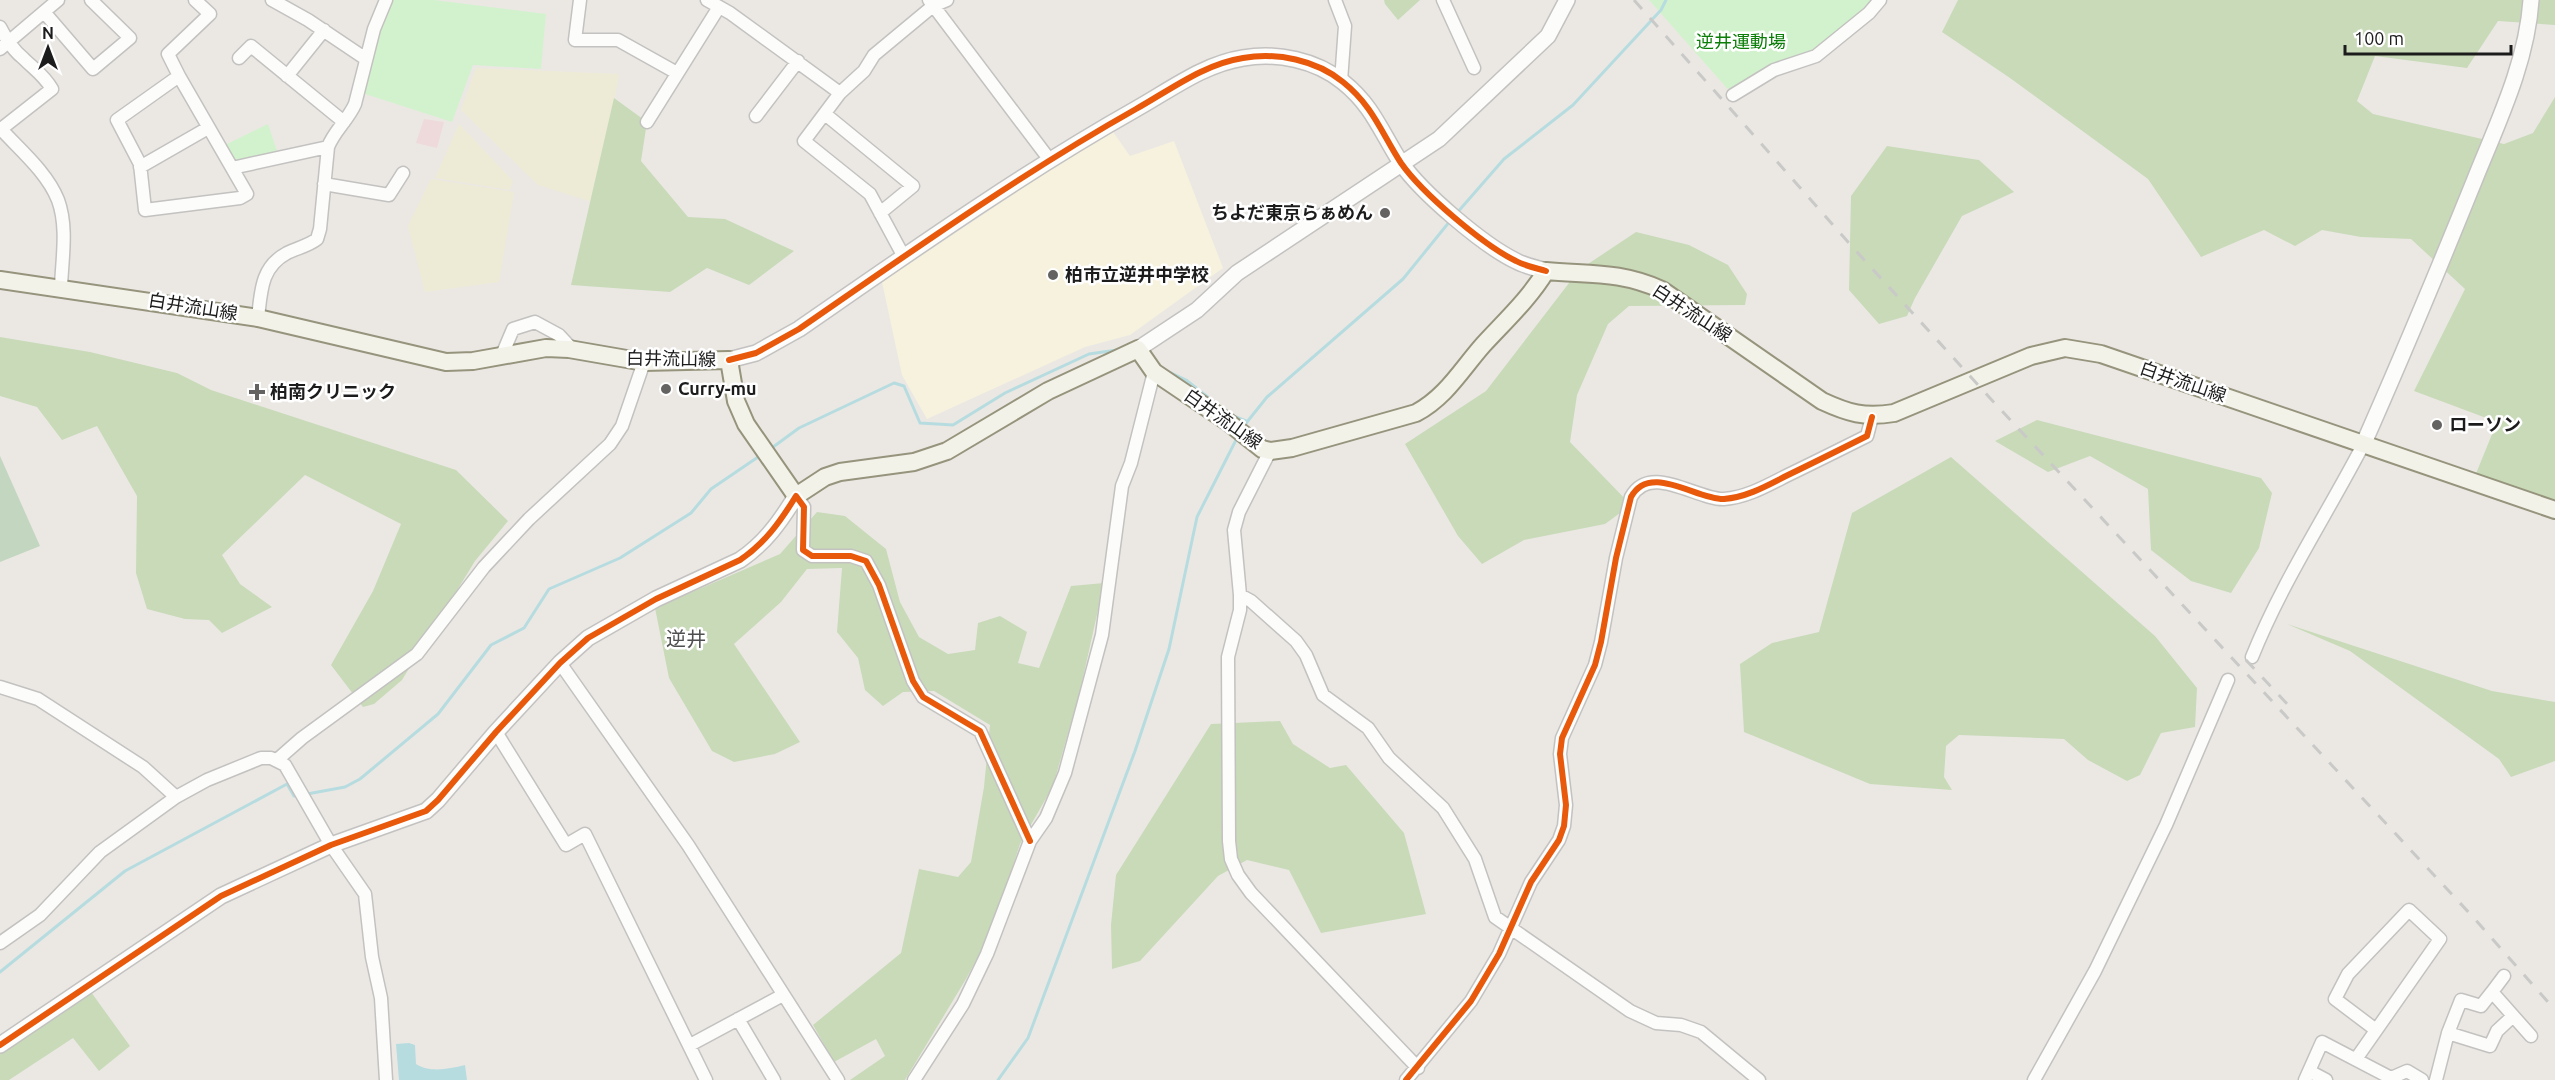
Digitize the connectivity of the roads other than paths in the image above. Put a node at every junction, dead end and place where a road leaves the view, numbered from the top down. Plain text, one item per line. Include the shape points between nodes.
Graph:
1 (58, 0) edge
2 (91, 0) edge
3 (195, 0) edge
4 (272, 0) edge
5 (386, 0) edge
6 (580, 0) edge
7 (707, 0) edge
8 (947, 0) edge
9 (1335, 0) edge
10 (1443, 0) edge
11 (1567, 0) edge
12 (1880, 0) edge
13 (2531, 0) edge
14 (931, 3) edge
15 (719, 7) junction
16 (44, 12) junction
17 (0, 27) edge
18 (324, 30) junction
19 (4, 46) edge
20 (239, 58) dead end
21 (366, 59) junction
22 (798, 61) junction
23 (1474, 68) dead end
24 (677, 73) junction
25 (179, 76) junction
26 (287, 76) junction
27 (1341, 81) junction
28 (840, 93) junction
29 (1733, 95) dead end
30 (825, 114) junction
31 (756, 116) dead end
32 (344, 122) junction
33 (647, 122) dead end
34 (1, 128) edge
35 (208, 128) junction
36 (328, 147) junction
37 (1049, 159) junction
38 (1402, 164) junction
39 (140, 167) junction
40 (232, 168) junction
41 (403, 173) dead end
42 (324, 184) junction
43 (880, 213) junction
44 (904, 257) junction
45 (1546, 271) junction
46 (0, 280) edge
47 (61, 287) junction
48 (258, 318) junction
49 (572, 349) junction
50 (1138, 349) junction
51 (502, 355) junction
52 (729, 360) junction
53 (644, 362) junction
54 (1154, 372) junction
55 (1872, 417) junction
56 (2363, 445) junction
57 (1270, 451) junction
58 (796, 496) junction
59 (2555, 510) edge
60 (1240, 595) junction
61 (2252, 657) dead end
62 (560, 663) junction
63 (2228, 680) dead end
64 (0, 687) edge
65 (496, 732) junction
66 (277, 760) junction
67 (177, 797) junction
68 (1030, 841) junction
69 (331, 845) junction
70 (1510, 927) junction
71 (0, 943) edge
72 (2504, 976) dead end
73 (2492, 992) junction
74 (783, 995) junction
75 (2513, 1016) junction
76 (738, 1019) junction
77 (2376, 1030) junction
78 (2448, 1033) junction
79 (2531, 1036) dead end
80 (0, 1045) edge
81 (690, 1045) junction
82 (2356, 1059) junction
83 (1418, 1068) junction
84 (2372, 1068) junction
85 (2307, 1076) edge
86 (386, 1080) edge
87 (706, 1080) edge
88 (774, 1080) edge
89 (838, 1080) edge
90 (914, 1080) edge
91 (1406, 1080) edge
92 (1759, 1080) edge
93 (2034, 1080) edge
94 (2326, 1080) edge
95 (2366, 1080) edge
96 (2422, 1080) edge
97 (2436, 1080) edge

1 - 16 street
2 - 16 street via 130,38 93,69
3 - 25 street via 210,14 168,54
4 - 18 street
5 - 21 street
6 - 24 street via 575,40 618,40
7 - 15 street
8 - 14 street
9 - 27 street via 1345,26
10 - 23 street
11 - 38 street via 1548,36 1522,62 1439,139
12 - 29 street via 1816,56 1774,70
13 - 56 street via 2519,60 2503,110 2425,307
14 - 28 street via 874,55 864,71
14 - 37 street
15 - 22 street
15 - 24 street
16 - 19 street
17 - 19 street
18 - 21 street
18 - 26 street
19 - 34 street via 45,76 52,89
20 - 26 street via 251,46
21 - 32 street via 355,104
22 - 28 street
22 - 31 street
24 - 33 street
25 - 35 street
25 - 39 street via 117,120
26 - 32 street
27 - 37 street via 1301,61 1278,57 1226,62 1206,69
27 - 38 street via 1371,109
28 - 30 street
30 - 43 street via 804,141 870,194
30 - 43 street via 913,186
32 - 36 street
34 - 47 street via 43,176 58,200 64,231
35 - 39 street
35 - 40 street
36 - 40 street
36 - 42 street
37 - 44 street
38 - 45 street via 1430,194 1490,244 1516,261
38 - 50 street via 1237,273 1197,310
39 - 40 street via 145,210 240,198 247,194
41 - 42 street via 389,195
42 - 48 street via 317,239 268,268
43 - 44 street
44 - 52 street via 776,343
45 - 55 main road, 白井流山線 via 1619,275 1643,281 1662,290 1822,401 1846,412
45 - 57 main road, 白井流山線 via 1536,288 1435,403 1416,413
46 - 47 main road, 白井流山線
47 - 48 main road, 白井流山線
48 - 51 main road, 白井流山線 via 427,359 467,361
49 - 51 main road, 白井流山線 via 531,349
49 - 51 street via 559,335 535,322 513,329
49 - 53 main road, 白井流山線
50 - 54 main road, 白井流山線
50 - 58 main road via 1048,391 947,451 914,462 840,472
52 - 53 main road, 白井流山線
52 - 58 main road, 白井流山線 via 736,401 746,424
53 - 66 street via 622,426 610,444 484,567 417,654
54 - 57 main road, 白井流山線
54 - 68 street via 1122,486 1096,658 1065,773 1046,818
55 - 56 main road, 白井流山線 via 1893,413 2018,361 2065,348 2101,354
55 - 70 street via 1867,436 1747,495 1719,499 1667,483 1647,483 1636,489 1616,558 1595,665 1562,738 1564,826
56 - 59 main road, 白井流山線
56 - 61 street via 2278,596
57 - 60 street via 1234,530
58 - 62 street via 775,529 753,552 615,621
58 - 68 street via 804,507 803,550 812,556 851,556 866,561 922,697 980,731
60 - 70 street via 1296,641 1323,695 1368,728 1389,758 1443,808 1475,860 1495,917
60 - 83 street via 1228,657 1231,859 1251,893
62 - 65 street
62 - 74 street via 688,844
63 - 93 street via 2166,825 2095,971
64 - 67 street via 38,699 143,767
65 - 69 street via 426,811
65 - 81 street via 566,845 585,834
66 - 67 street via 261,758 233,768
66 - 69 street via 285,765
67 - 71 street via 100,852 40,915
68 - 90 street via 987,954 963,1004
69 - 80 street via 221,896
69 - 86 street via 365,894 381,998
70 - 83 street via 1471,1001
70 - 92 street via 1630,1011 1656,1023 1701,1032
72 - 73 street
73 - 75 street
73 - 78 street via 2481,1006 2461,1000
74 - 76 street
74 - 89 street
75 - 78 street via 2497,1031 2490,1046
75 - 79 street
76 - 81 street
76 - 88 street
77 - 77 street via 2440,939 2409,910 2348,974 2335,999
77 - 82 street
78 - 97 street
81 - 87 street
82 - 84 street
82 - 85 street via 2322,1042
83 - 91 street
84 - 95 street
84 - 96 street via 2391,1078 2407,1071
85 - 94 street

